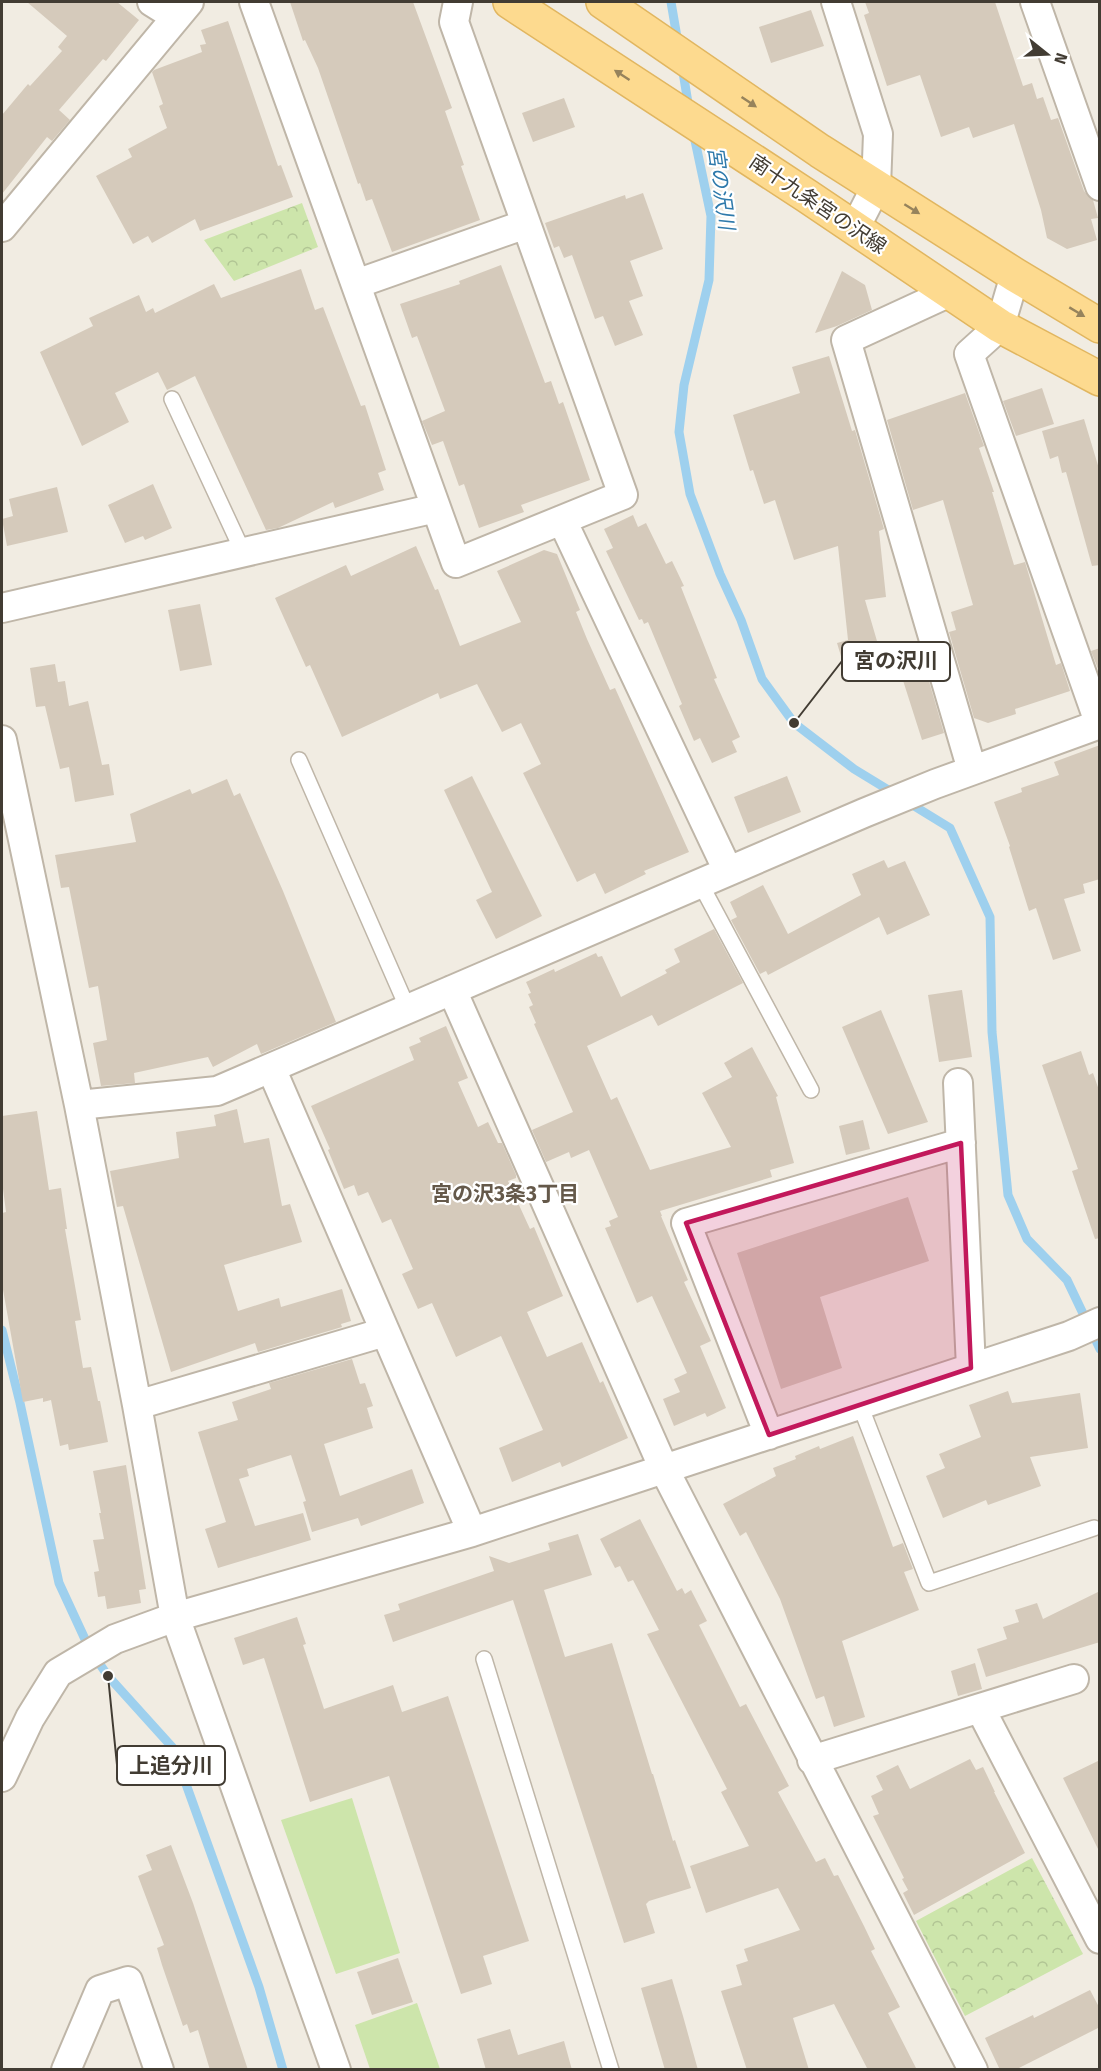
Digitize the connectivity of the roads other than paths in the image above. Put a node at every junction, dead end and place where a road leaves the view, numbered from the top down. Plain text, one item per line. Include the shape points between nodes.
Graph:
1 (152, 2) edge
2 (254, 2) edge
3 (458, 2) edge
4 (510, 2) edge
5 (603, 2) edge
6 (836, 2) edge
7 (1035, 2) edge
8 (183, 9) edge
9 (1100, 186) edge
10 (876, 187) junction
11 (526, 224) junction
12 (2, 228) edge
13 (855, 228) junction
14 (1015, 275) junction
15 (356, 284) junction
16 (950, 292) junction
17 (1000, 326) junction
18 (1100, 326) edge
19 (1099, 376) edge
20 (172, 399) dead end
21 (436, 508) junction
22 (562, 520) junction
23 (243, 552) junction
24 (2, 608) edge
25 (1099, 724) edge
26 (2, 740) edge
27 (299, 760) dead end
28 (972, 770) junction
29 (728, 871) junction
30 (700, 883) junction
31 (453, 990) junction
32 (408, 1009) junction
33 (271, 1068) junction
34 (958, 1083) dead end
35 (811, 1090) dead end
36 (79, 1105) junction
37 (961, 1143) junction
38 (1100, 1322) edge
39 (386, 1332) junction
40 (971, 1368) junction
41 (137, 1405) junction
42 (860, 1405) junction
43 (769, 1435) junction
44 (664, 1469) junction
45 (1094, 1528) dead end
46 (472, 1532) junction
47 (175, 1617) junction
48 (484, 1659) dead end
49 (1074, 1679) dead end
50 (980, 1708) junction
51 (812, 1760) junction
52 (2, 1777) edge
53 (1100, 1939) edge
54 (66, 2070) edge
55 (159, 2070) edge
56 (336, 2070) edge
57 (611, 2070) edge
58 (973, 2070) edge

1 - 8 street
2 - 15 street
3 - 11 street via 454,22
13 -> 4 main road, 南十九条宮の沢線
5 -> 10 main road
6 - 10 street via 878,134
7 - 9 street
8 - 12 street
10 - 13 street
10 -> 14 main road
11 - 15 street
11 - 22 street via 623,495
13 - 16 main road, 南十九条宮の沢線
14 - 17 street
14 -> 18 main road
15 - 21 street
16 - 17 main road, 南十九条宮の沢線
16 - 28 street via 846,340
17 - 19 main road, 南十九条宮の沢線
17 - 25 street via 969,354
20 - 23 lane
21 - 22 street via 456,563
21 - 23 street
22 - 29 street
23 - 24 street
25 - 28 street
26 - 36 street
27 - 32 lane
28 - 29 street
29 - 30 street
30 - 31 street
30 - 35 lane
31 - 32 street
31 - 44 street
32 - 33 street
33 - 36 street via 217,1091
33 - 39 street
34 - 37 street
36 - 41 street
37 - 40 street
37 - 43 street via 686,1223
38 - 40 street
39 - 41 street
39 - 46 street
40 - 42 street
41 - 47 street
42 - 43 street
42 - 45 lane via 929,1583
43 - 44 street
44 - 46 street
44 - 51 street
46 - 47 street
47 - 52 street via 115,1639 58,1673 30,1718
47 - 56 street
48 - 57 lane
49 - 50 street
50 - 51 street
50 - 53 street
51 - 58 street
54 - 55 street via 100,1990 128,1981

